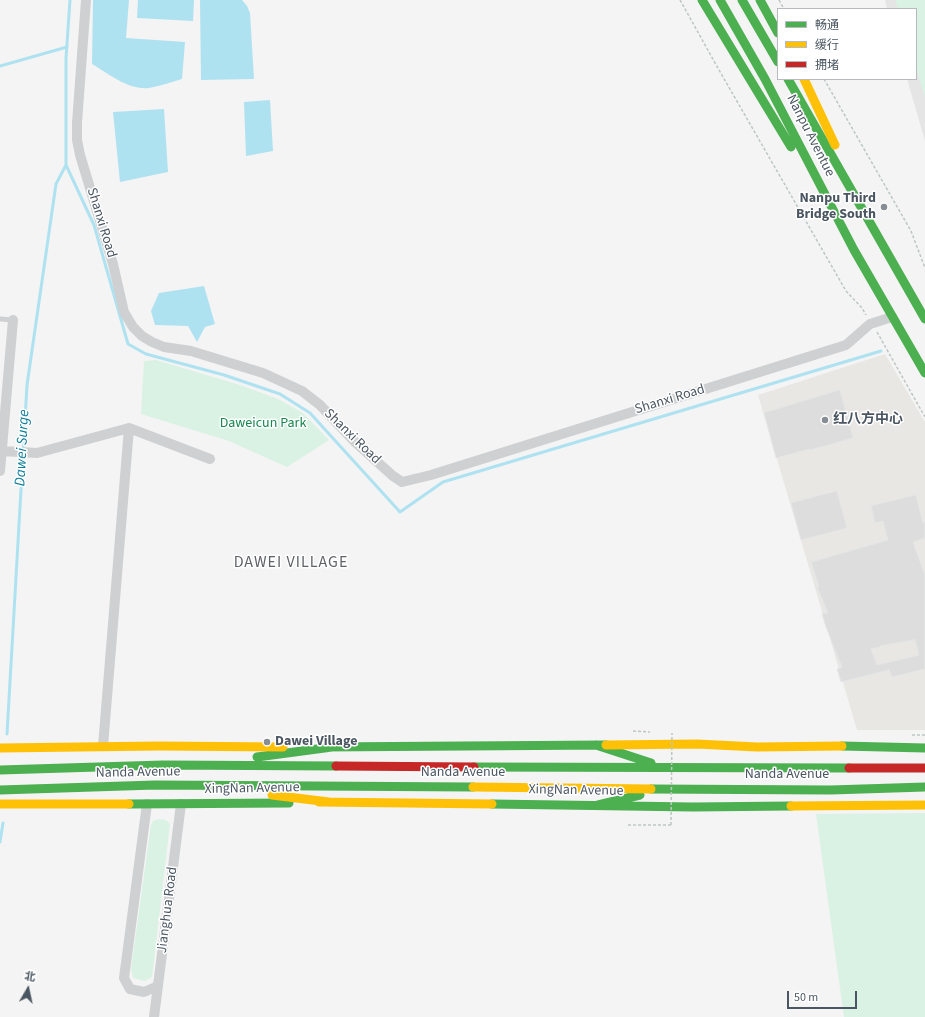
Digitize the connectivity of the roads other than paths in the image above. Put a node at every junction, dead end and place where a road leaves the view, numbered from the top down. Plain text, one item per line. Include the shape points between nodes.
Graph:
1 (86, 0) edge
2 (702, 0) edge
3 (720, 0) edge
4 (742, 0) edge
5 (760, 0) edge
6 (777, 31) edge
7 (777, 60) edge
8 (789, 80) edge
9 (804, 80) edge
10 (882, 245) junction
11 (854, 250) junction
12 (924, 314) edge
13 (892, 317) junction
14 (0, 319) edge
15 (13, 320) joint
16 (925, 373) edge
17 (129, 428) junction
18 (1, 450) edge
19 (210, 459) dead end
20 (0, 471) edge
21 (103, 746) junction
22 (596, 746) junction
23 (332, 747) junction
24 (0, 748) edge
25 (925, 748) edge
26 (189, 765) junction
27 (666, 767) junction
28 (925, 768) edge
29 (0, 770) edge
30 (186, 786) junction
31 (925, 787) edge
32 (666, 788) junction
33 (0, 790) edge
34 (329, 802) junction
35 (0, 804) edge
36 (147, 804) junction
37 (180, 804) junction
38 (598, 805) junction
39 (925, 805) edge
40 (158, 986) junction
41 (154, 1017) edge

1 - 13 street, Shanxi Road via 77,140 113,264 124,312 133,327 142,336 164,347 191,351 263,373 302,391 320,405 355,442 402,482 846,345 870,324
2 - 11 main road
3 - 11 main road, Nanpu Aventue via 765,79
4 - 7 main road
5 - 6 main road
8 - 10 main road, Nanpu Aventue
9 - 10 main road
10 - 12 main road, Nanpu Aventue
11 - 13 main road, Nanpu Aventue
13 - 16 main road, Nanpu Aventue
14 - 15 lane
15 - 18 street
17 - 18 street via 37,453
17 - 19 street
17 - 21 street
18 - 20 street
21 - 23 main road
21 - 24 main road
22 - 23 main road
22 - 25 main road via 696,744
22 - 27 main road
23 - 26 main road
26 - 27 main road, Nanda Avenue
26 - 29 main road, Nanda Avenue
27 - 28 main road, Nanda Avenue
30 - 32 main road, Nanda Avenue
30 - 33 main road, Nanda Avenue
30 - 34 main road
31 - 32 main road, Nanda Avenue via 831,790
32 - 38 main road
34 - 37 main road, XingNan Avenue
34 - 38 main road, XingNan Avenue
35 - 36 main road, XingNan Avenue
36 - 37 main road, XingNan Avenue
36 - 40 street via 124,978 130,989 144,992
37 - 40 street, Jianghua Road
38 - 39 main road, XingNan Avenue
40 - 41 street, Jianghua Road

